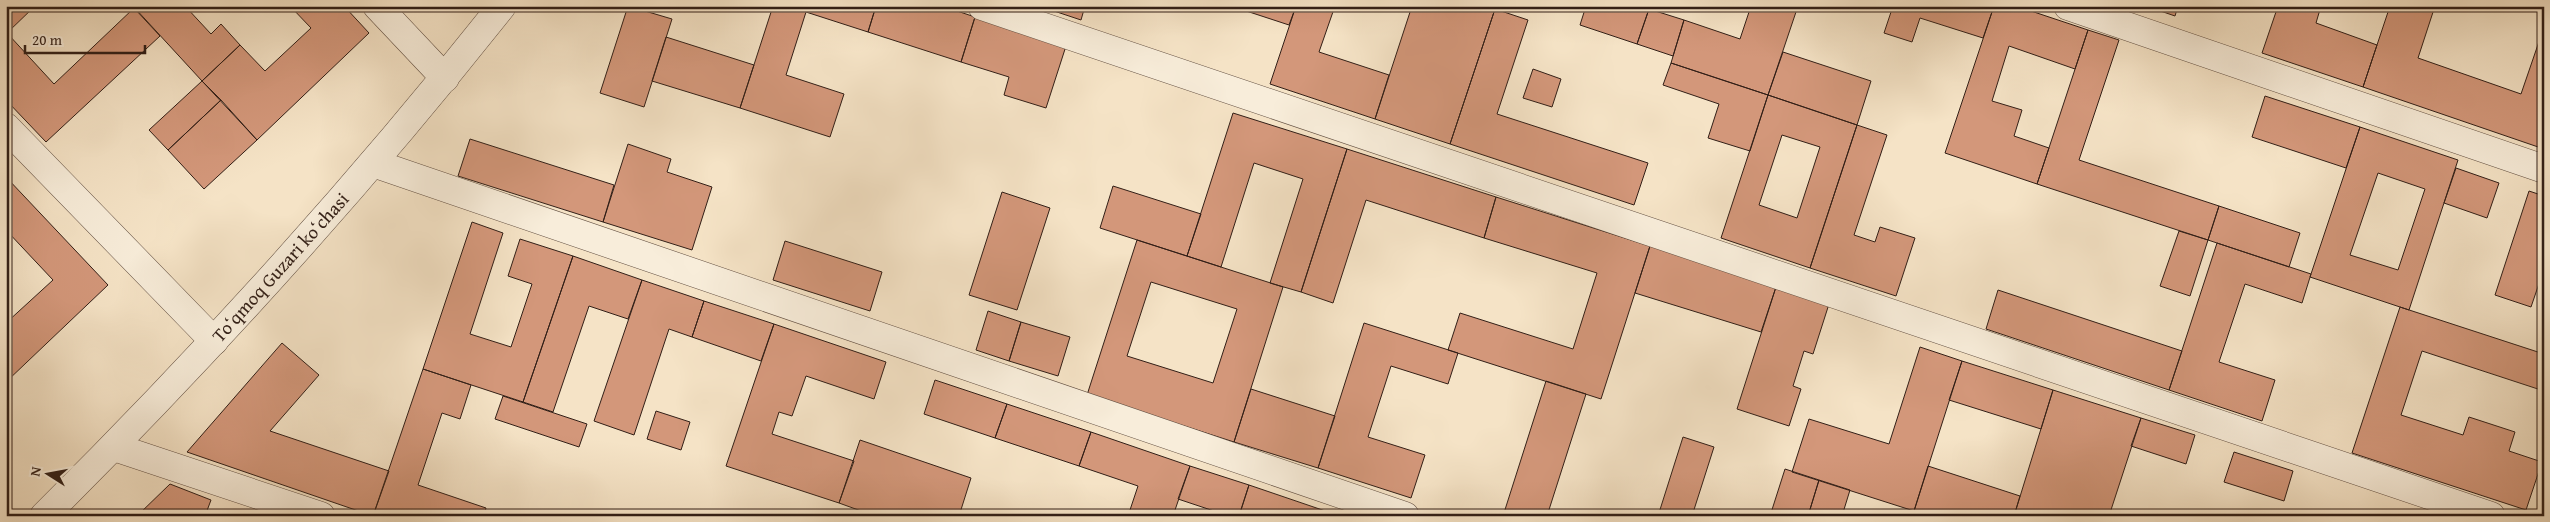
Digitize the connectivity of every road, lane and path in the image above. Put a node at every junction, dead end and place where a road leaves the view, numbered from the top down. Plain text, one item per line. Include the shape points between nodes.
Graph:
1 (377, 6) edge
2 (502, 6) edge
3 (982, 6) edge
4 (2068, 6) edge
5 (445, 78) junction
6 (6, 128) edge
7 (373, 163) junction
8 (2544, 169) edge
9 (214, 341) junction
10 (114, 446) junction
11 (44, 516) edge
12 (321, 516) edge
13 (1404, 516) edge
14 (2491, 516) edge

1 - 5 street
2 - 5 street, Toʻqmoq Guzari koʻchasi
3 - 14 street
4 - 8 street
5 - 7 street, Toʻqmoq Guzari koʻchasi
6 - 9 street
7 - 9 street, Toʻqmoq Guzari koʻchasi
7 - 13 street
9 - 10 street, Toʻqmoq Guzari koʻchasi
10 - 11 street, Toʻqmoq Guzari koʻchasi
10 - 12 street

